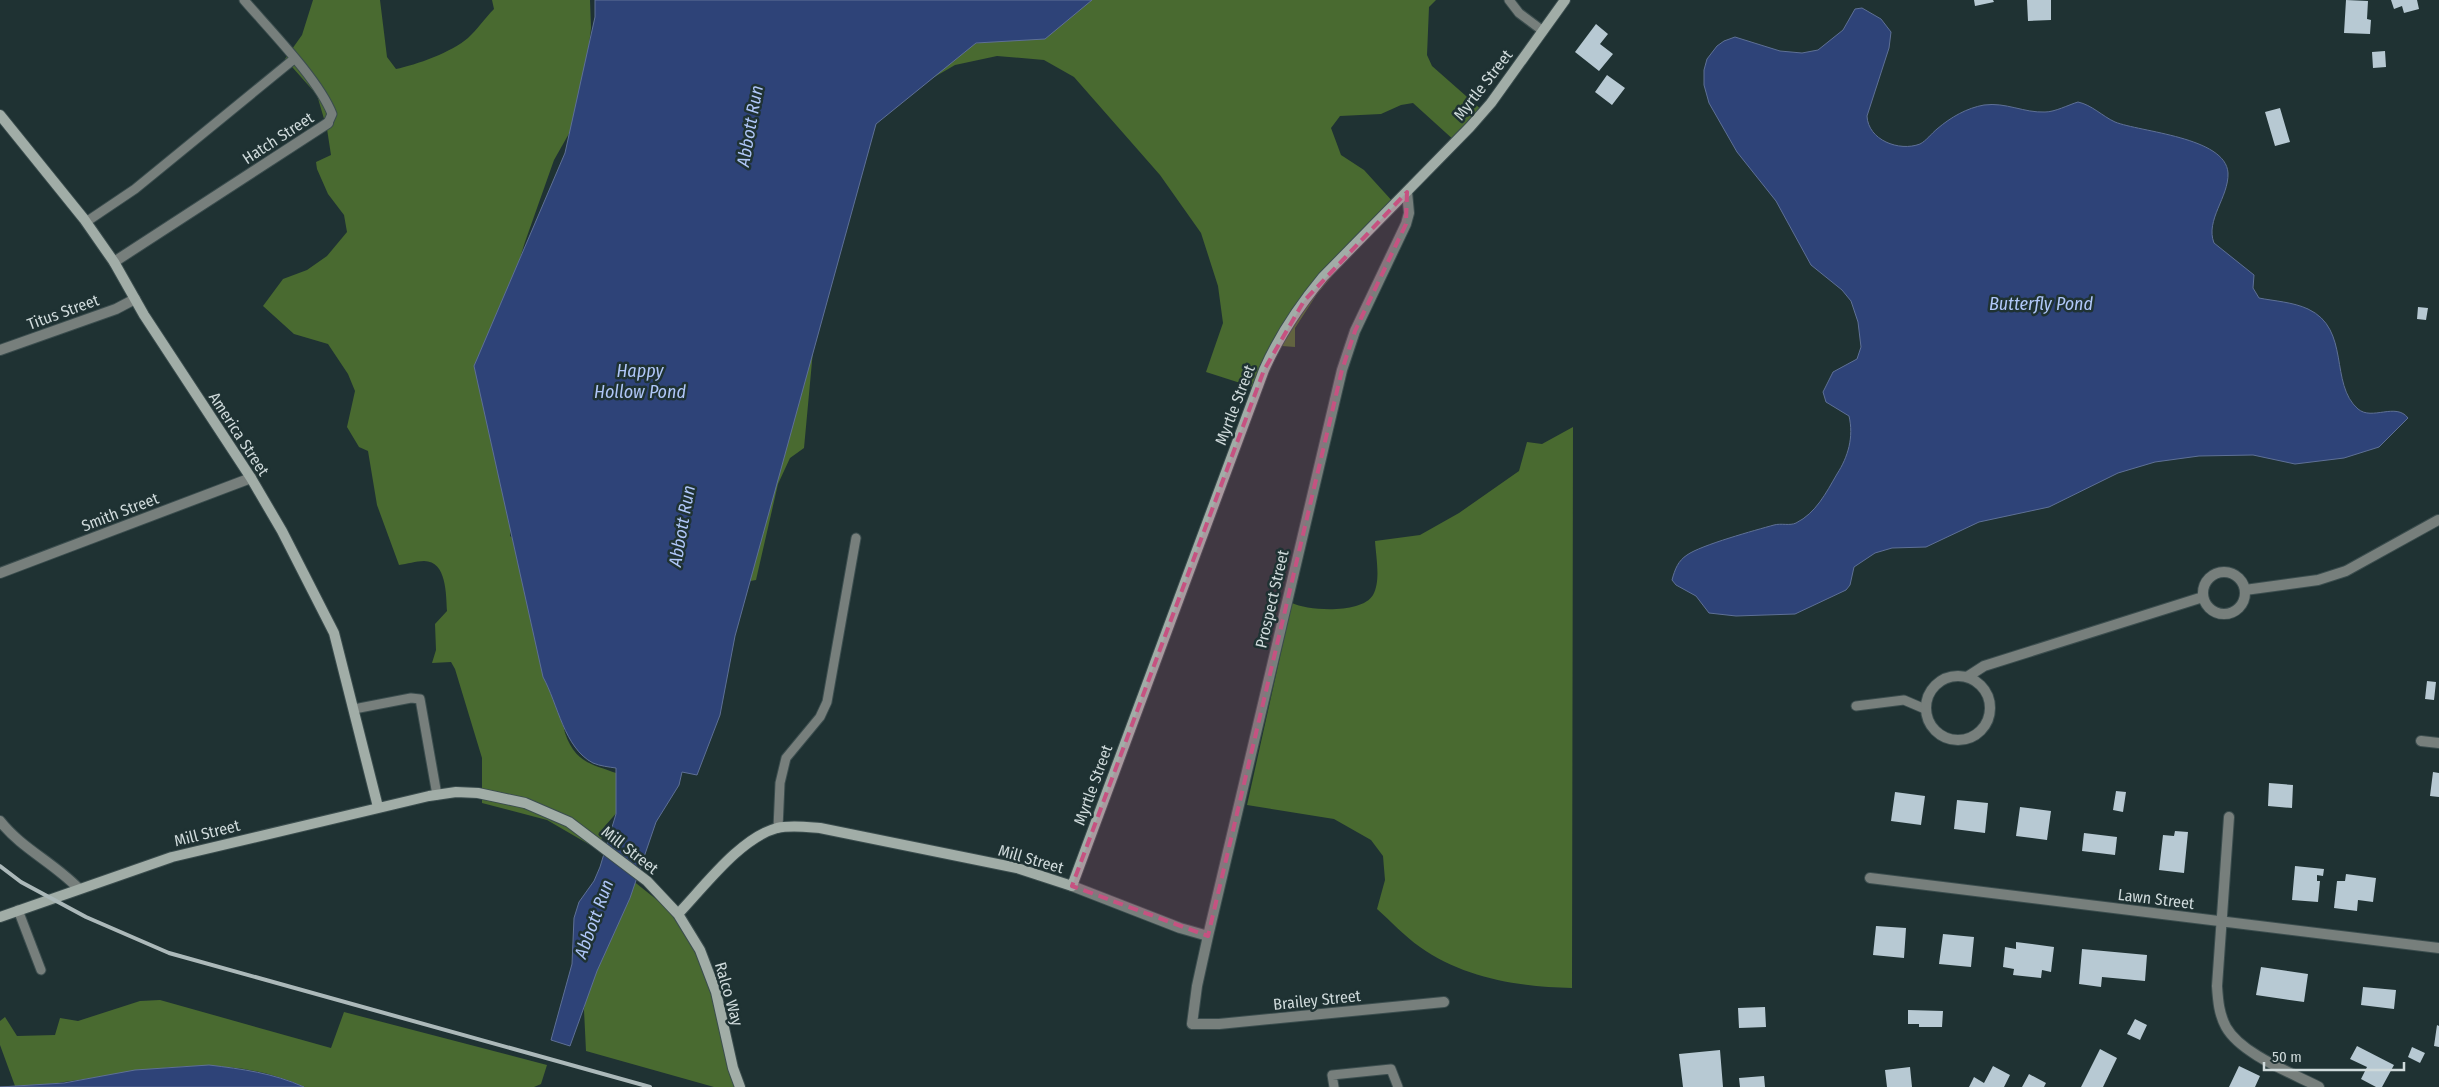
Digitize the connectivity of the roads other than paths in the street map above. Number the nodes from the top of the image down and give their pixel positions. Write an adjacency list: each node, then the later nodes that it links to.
1 (244, 0): 5 (lane, Hatch Street)
2 (1510, 0): 4 (lane)
3 (1565, 0): 4 (street, Myrtle Street)
4 (1543, 31): 8 (street, Myrtle Street)
5 (294, 58): 7 (lane, Hatch Street); 9 (lane)
6 (0, 115): 9 (street, America Street)
7 (328, 124): 10 (street, Hatch Street)
8 (1407, 192): 31 (street, Myrtle Street); 37 (street, Prospect Street)
9 (86, 222): 10 (street, America Street)
10 (114, 262): 11 (street, America Street)
11 (135, 299): 12 (street, Titus Street); 13 (street, America Street)
12 (0, 350)
13 (251, 478): 16 (street, Smith Street); 21 (street, America Street)
14 (2439, 520): 17 (street)
15 (856, 538): 29 (lane)
16 (0, 573)
17 (2245, 590): 18 (street); 18 (street)
18 (2203, 597): 19 (street)
19 (1968, 677): 22 (street); 22 (street)
20 (1856, 706): 22 (lane)
21 (354, 709): 25 (lane); 26 (street, America Street)
22 (1926, 709)
23 (2421, 741): 24 (street)
24 (2439, 743)
25 (437, 795): 26 (street, Mill Street); 34 (street, Mill Street)
26 (378, 807): 32 (street, Mill Street)
27 (2229, 817): 36 (street)
28 (0, 821): 32 (street)
29 (778, 828): 31 (street, Mill Street); 34 (street, Mill Street)
30 (1870, 878): 36 (street, Lawn Street)
31 (1072, 886): 37 (street, Mill Street)
32 (78, 888): 33 (street, Mill Street)
33 (18, 910): 35 (street, Mill Street); 39 (lane)
34 (678, 914): 42 (street, Ralco Way)
35 (0, 917)
36 (2222, 922): 38 (street, Lawn Street); 45 (street)
37 (1208, 936): 41 (street, Prospect Street)
38 (2439, 948)
39 (41, 970)
40 (1444, 1002): 41 (street, Brailey Street)
41 (1192, 1024)
42 (740, 1087)
43 (1334, 1087): 44 (lane)
44 (1398, 1087)
45 (2319, 1087)

